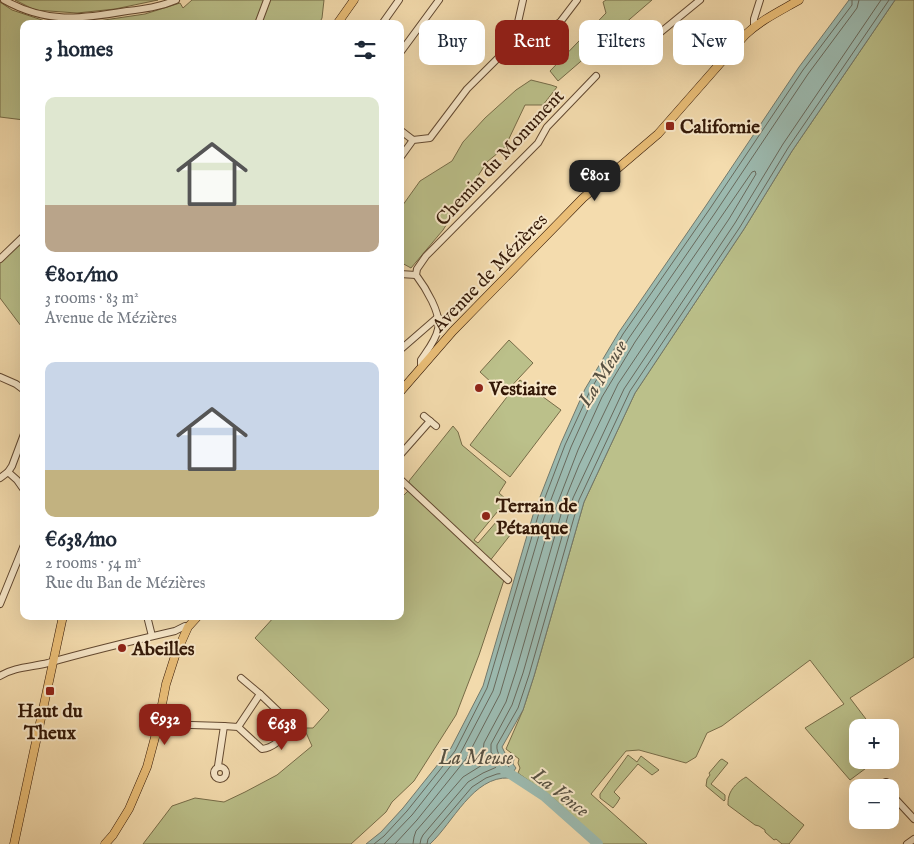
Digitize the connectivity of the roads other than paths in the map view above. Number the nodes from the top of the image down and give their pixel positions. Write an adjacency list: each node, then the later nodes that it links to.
1 (4, 0): 2 (street)
2 (176, 0)
3 (267, 0): 12 (street)
4 (354, 0): 13 (main road)
5 (399, 0): 14 (street)
6 (439, 0): 18 (street)
7 (523, 0): 21 (street)
8 (577, 0): 15 (street)
9 (700, 0): 17 (street)
10 (760, 0): 16 (street)
11 (799, 0): 16 (main road, Avenue de Mézières)
12 (260, 20)
13 (340, 20)
14 (385, 20)
15 (561, 20)
16 (754, 26): 29 (main road, Avenue de Mézières)
17 (663, 30)
18 (404, 48)
19 (596, 76): 26 (street, Chemin du Monument)
20 (404, 133): 21 (street)
21 (413, 140): 22 (street)
22 (404, 152)
23 (20, 240): 24 (street)
24 (0, 259)
25 (404, 274): 26 (street)
26 (416, 275): 27 (street)
27 (438, 317): 28 (street); 29 (street)
28 (404, 347)
29 (423, 366): 32 (main road, Avenue de Mézières)
30 (0, 377): 31 (street)
31 (20, 387)
32 (404, 387)
33 (424, 416): 34 (street)
34 (430, 421): 35 (street); 37 (street)
35 (436, 426)
36 (20, 445): 38 (street)
37 (404, 450)
38 (8, 472): 39 (street); 40 (street)
39 (0, 478)
40 (20, 484)
41 (406, 484): 43 (street)
42 (20, 555): 44 (street)
43 (508, 580)
44 (0, 604)
45 (61, 620): 50 (main road)
46 (148, 620): 49 (street)
47 (194, 620): 48 (main road)
48 (188, 627): 49 (street); 54 (main road)
49 (152, 636): 50 (street)
50 (53, 661): 51 (street); 61 (main road)
51 (0, 676)
52 (241, 678): 53 (street)
53 (260, 694): 56 (street); 56 (street)
54 (158, 724): 55 (street); 62 (main road)
55 (224, 726): 56 (street); 57 (street)
56 (238, 727)
57 (218, 766)
58 (899, 802): 59 (street)
59 (914, 819)
60 (914, 839): 63 (street)
61 (14, 844)
62 (105, 844)
63 (907, 844)

